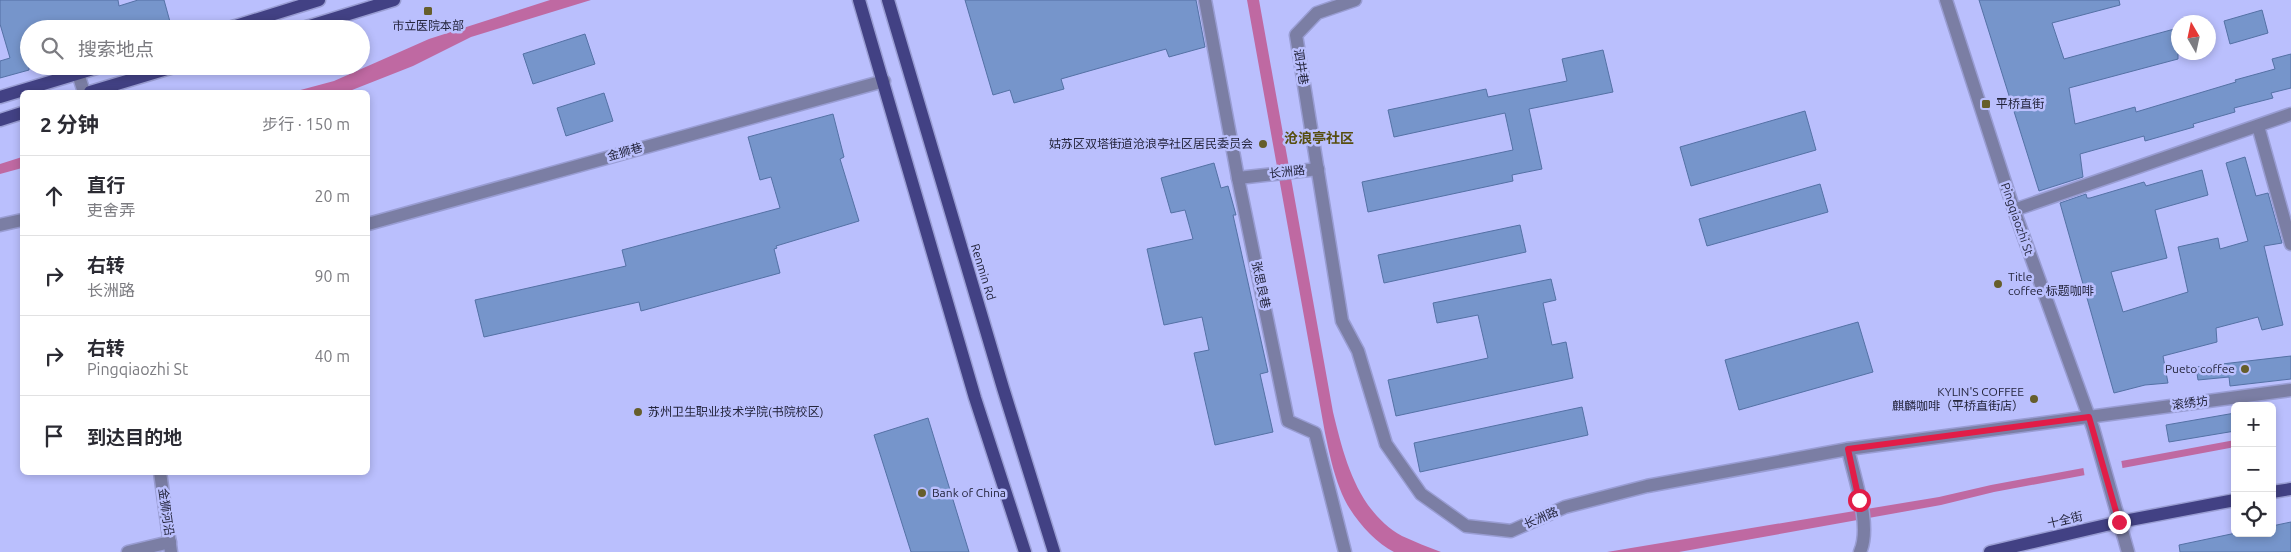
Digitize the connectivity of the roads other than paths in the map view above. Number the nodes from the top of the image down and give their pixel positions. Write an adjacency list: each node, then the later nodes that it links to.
1 (320, 0): 8 (main road)
2 (394, 0): 9 (main road)
3 (859, 0): 13 (main road)
4 (888, 0): 41 (main road, Renmin Rd)
5 (1205, 0): 24 (street, 张思良巷)
6 (1355, 0): 23 (street, 泗井巷)
7 (1946, 0): 25 (street, Pingqiaozhi St)
8 (255, 20)
9 (329, 20)
10 (75, 75): 14 (main road)
11 (78, 75): 15 (street)
12 (146, 75): 16 (main road)
13 (884, 81): 27 (street, 金狮巷); 40 (main road)
14 (24, 90)
15 (83, 90)
16 (97, 90)
17 (20, 91): 18 (main road)
18 (0, 97)
19 (20, 114): 21 (main road)
20 (2291, 114): 22 (street)
21 (0, 120)
22 (2258, 126): 25 (street); 29 (street)
23 (1318, 169): 24 (street, 长洲路); 32 (street, 长洲路)
24 (1238, 178): 42 (street, 张思良巷)
25 (2014, 210): 31 (street, Pingqiaozhi St)
26 (20, 220): 28 (street)
27 (370, 223)
28 (0, 225)
29 (2291, 244)
30 (2291, 390): 31 (street, 滚绣坊)
31 (2091, 422): 32 (street, 长洲路); 37 (street, Pingqiaozhi St)
32 (1848, 449): 43 (street)
33 (160, 475): 38 (street, 金狮河沿)
34 (2291, 489): 35 (main road)
35 (2276, 491)
36 (2231, 501): 37 (main road, 十全街)
37 (2119, 522): 44 (main road, 十全街); 45 (street, Pingqiaozhi St)
38 (170, 547): 39 (street)
39 (128, 552)
40 (1025, 552)
41 (1054, 552)
42 (1345, 552)
43 (1860, 552)
44 (1990, 552)
45 (2128, 552)

